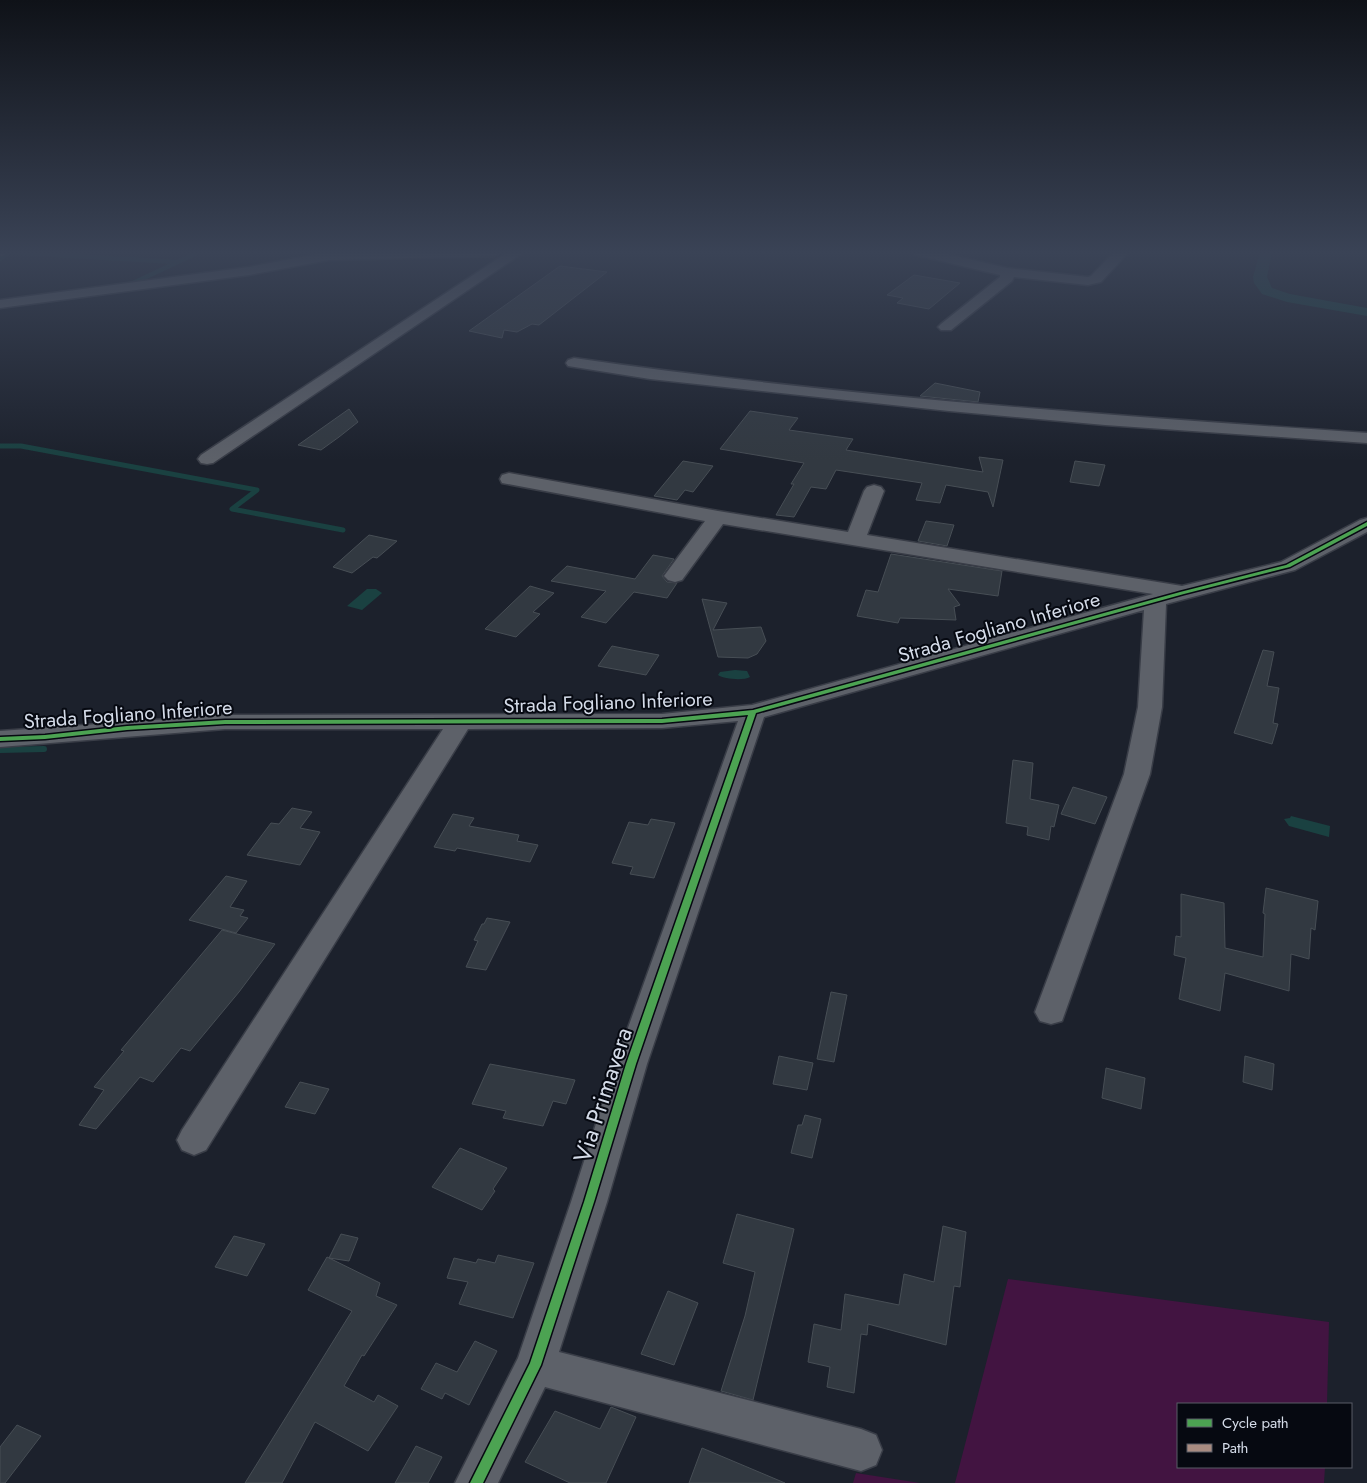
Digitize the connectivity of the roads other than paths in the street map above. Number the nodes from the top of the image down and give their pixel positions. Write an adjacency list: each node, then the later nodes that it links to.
1 (413, 321): 6 (street)
2 (953, 321): 3 (street)
3 (946, 327)
4 (574, 363): 5 (street)
5 (1367, 438)
6 (207, 459)
7 (509, 479): 9 (street, Strada Fogliano Inferiore)
8 (874, 490): 11 (street)
9 (718, 517): 11 (street, Strada Fogliano Inferiore); 12 (street)
10 (1367, 524): 13 (street, Strada Fogliano Inferiore)
11 (855, 540): 13 (street, Strada Fogliano Inferiore)
12 (675, 576)
13 (1182, 593): 14 (street, Strada Fogliano Inferiore)
14 (1155, 600): 15 (street, Strada Fogliano Inferiore); 18 (street)
15 (753, 712): 16 (street, Strada Fogliano Inferiore); 20 (street, Via Primavera)
16 (460, 722): 17 (street, Strada Fogliano Inferiore); 19 (street)
17 (0, 738)
18 (1051, 1012)
19 (194, 1140)
20 (535, 1365): 21 (street); 22 (street, Via Primavera)
21 (860, 1450)
22 (476, 1483)

